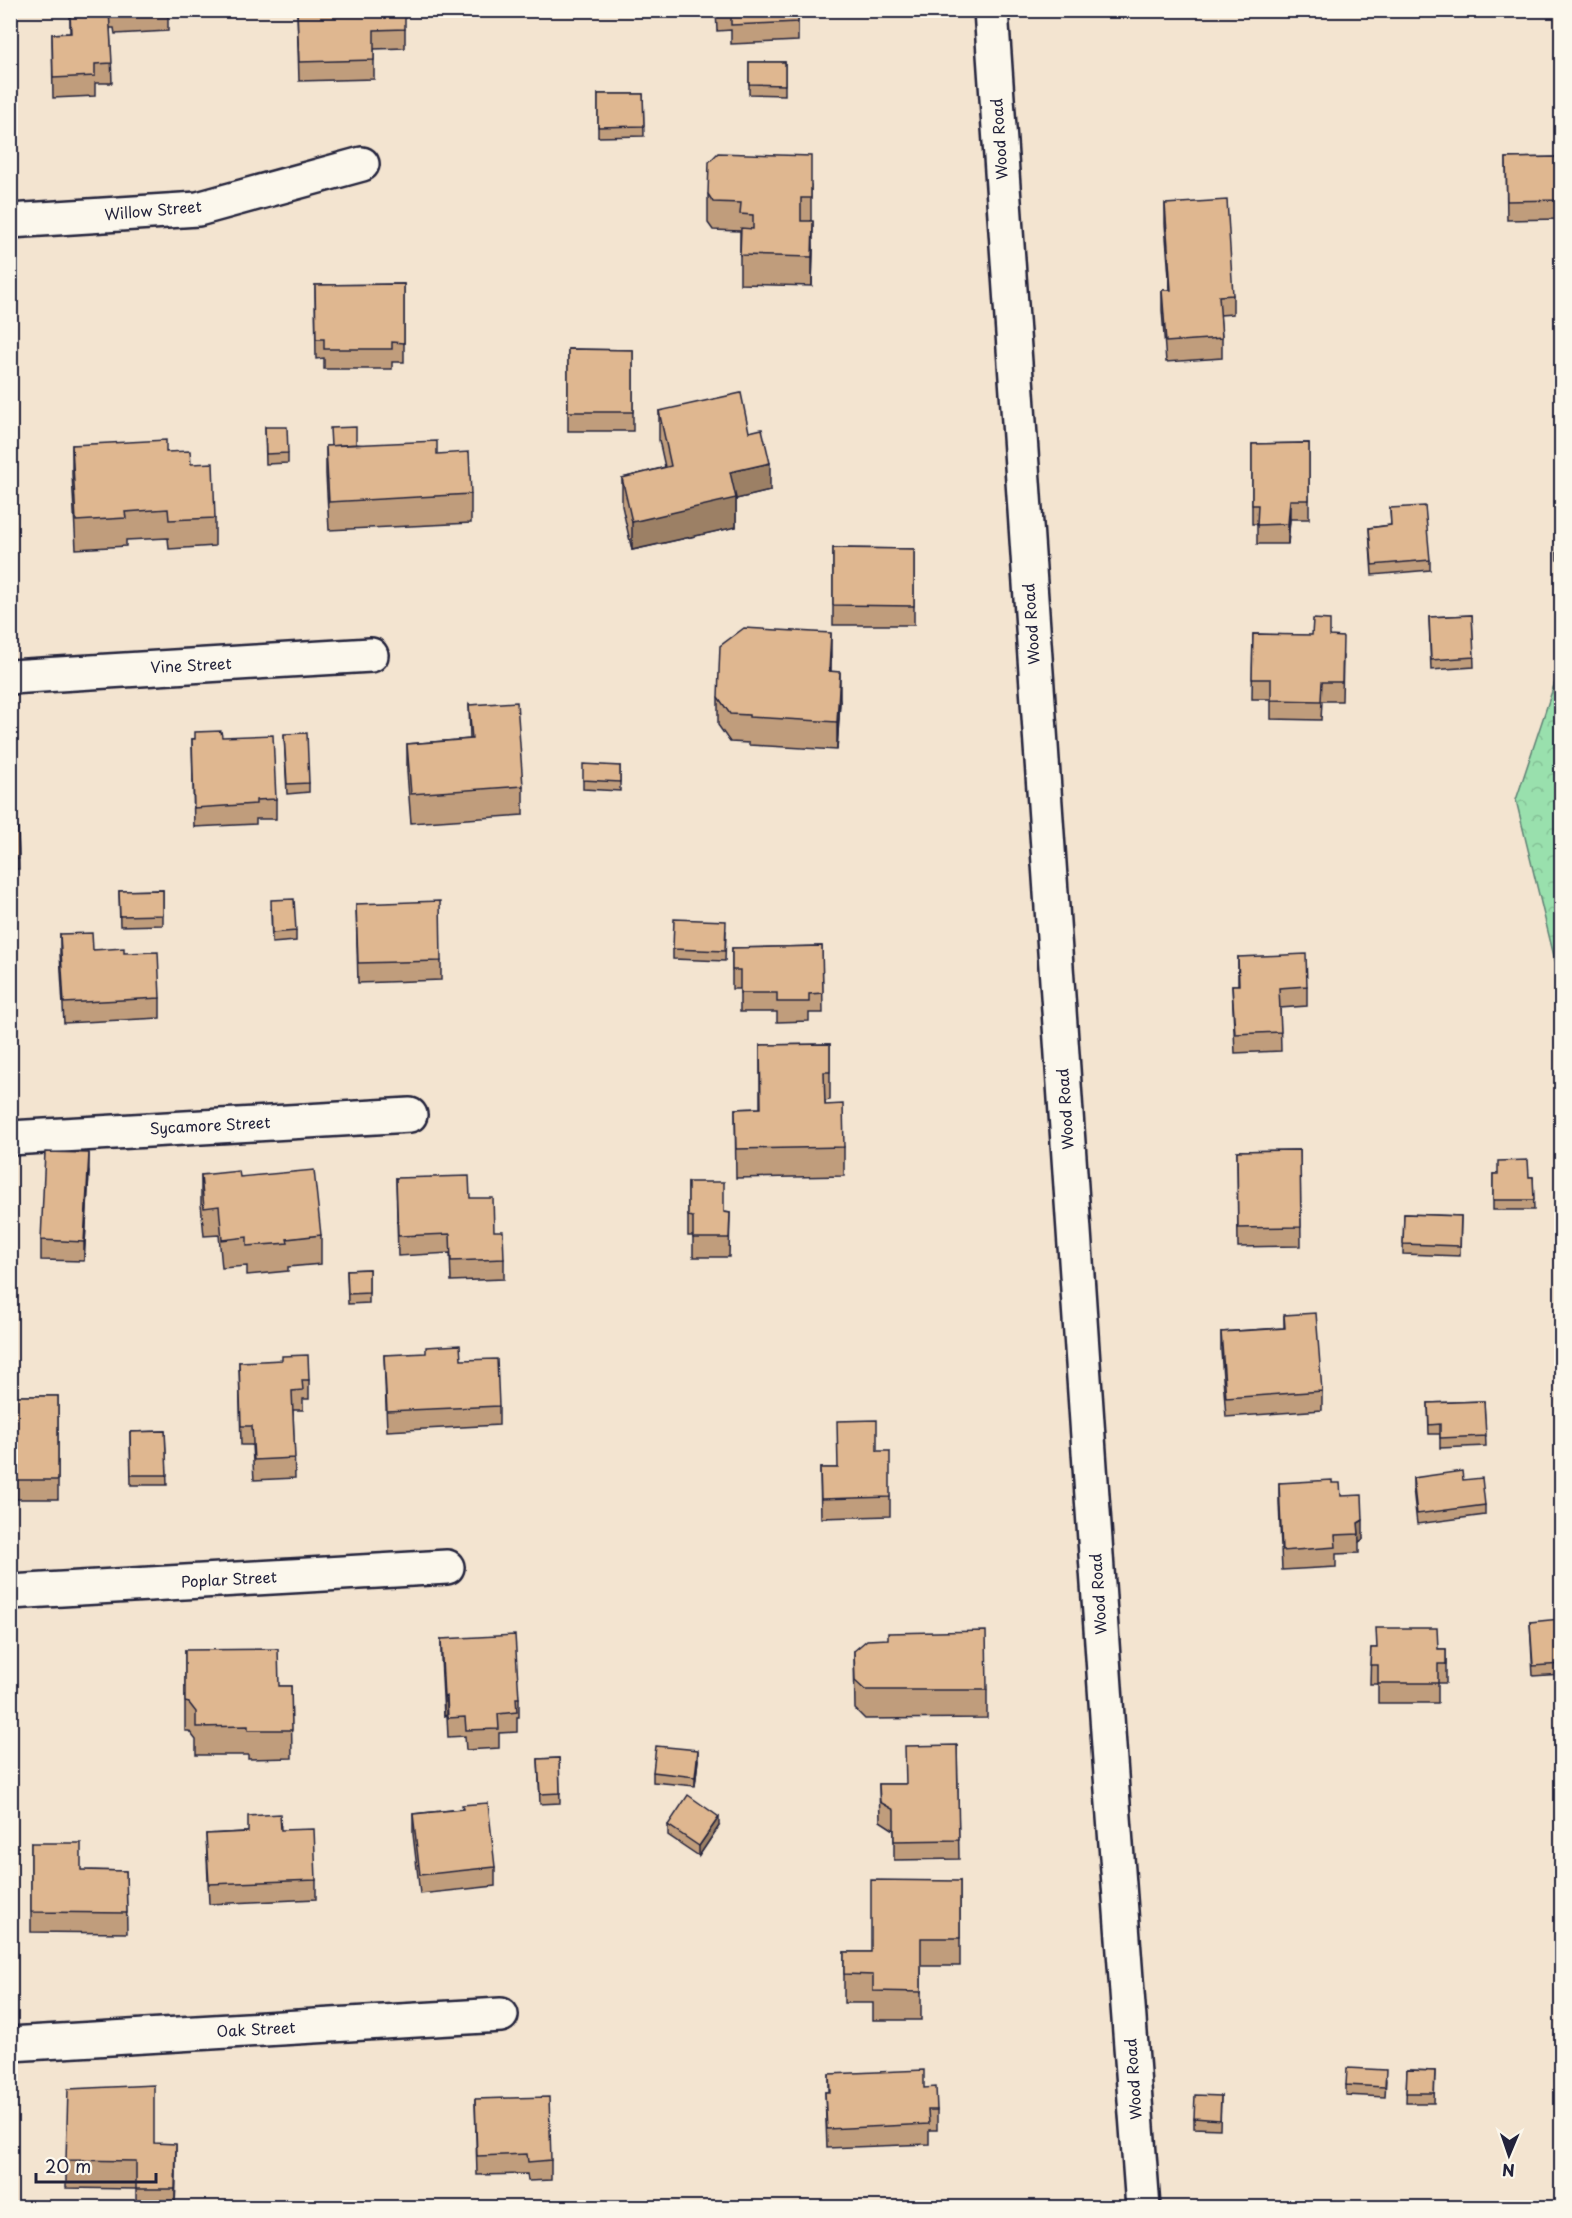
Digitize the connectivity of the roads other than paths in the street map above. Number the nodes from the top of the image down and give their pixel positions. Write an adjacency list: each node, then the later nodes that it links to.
1 (991, 10): 12 (street, Wood Road)
2 (362, 164): 3 (street, Willow Street)
3 (10, 220)
4 (371, 655): 5 (street, Vine Street)
5 (10, 677)
6 (410, 1115): 7 (street, Sycamore Street)
7 (10, 1138)
8 (447, 1567): 9 (street, Poplar Street)
9 (10, 1592)
10 (501, 2015): 11 (street, Oak Street)
11 (10, 2044)
12 (1143, 2208)

